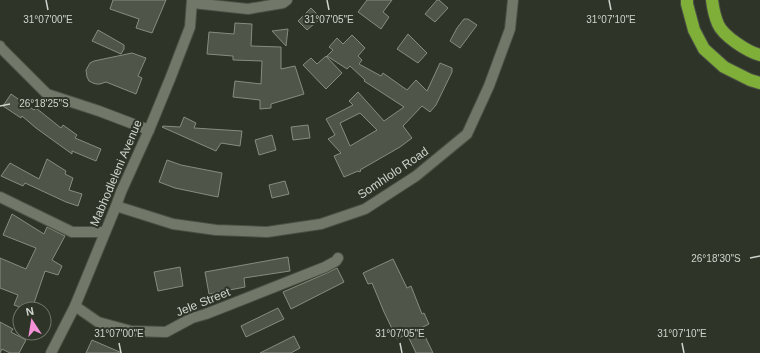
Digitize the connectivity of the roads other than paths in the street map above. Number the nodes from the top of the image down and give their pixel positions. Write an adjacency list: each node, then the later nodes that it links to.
1 (286, 0): 5 (street)
2 (513, 0): 11 (street, Somhlolo Road)
3 (687, 0): 8 (highway)
4 (712, 0): 7 (highway)
5 (192, 1): 9 (street, Mabhodleleni Avenue)
6 (0, 46): 9 (street)
7 (760, 55)
8 (760, 83)
9 (149, 130): 11 (street, Mabhodleleni Avenue)
10 (0, 197): 12 (street)
11 (116, 206): 12 (street, Mabhodleleni Avenue)
12 (105, 232): 14 (street, Mabhodleleni Avenue)
13 (338, 258): 14 (street, Jele Street)
14 (75, 306): 15 (street, Mabhodleleni Avenue)
15 (51, 353)

